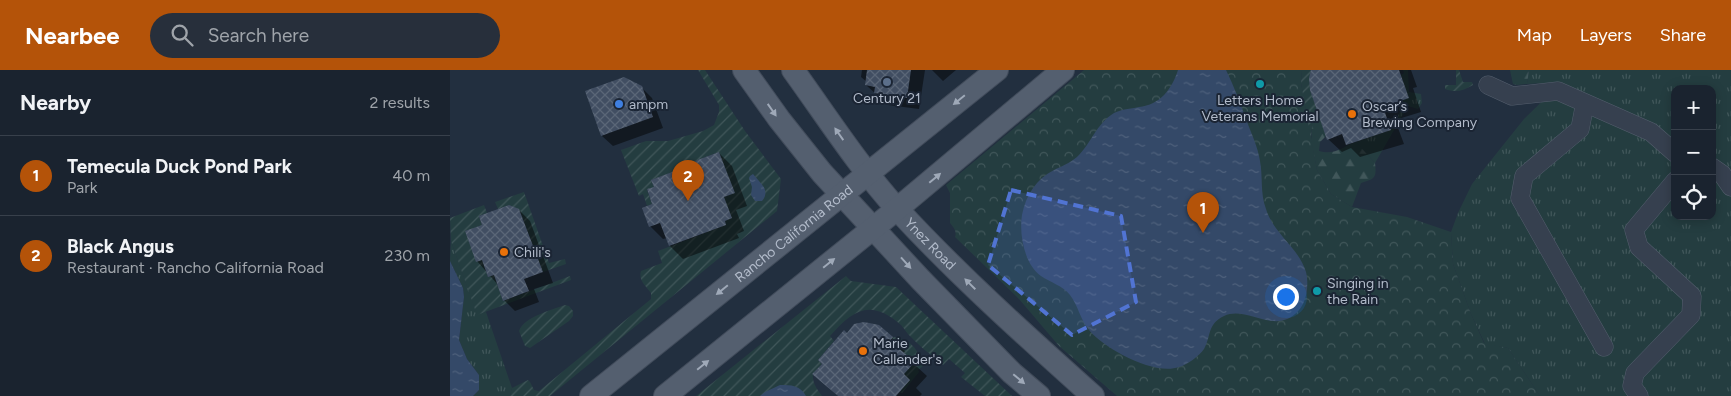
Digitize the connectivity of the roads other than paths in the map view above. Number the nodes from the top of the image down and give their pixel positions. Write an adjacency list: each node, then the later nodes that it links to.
1 (744, 70): 12 (main road, one-way to 12)
2 (793, 70): 9 (main road, Ynez Road, one-way to 2)
3 (997, 70): 9 (main road, Rancho California Road, one-way to 9)
4 (1063, 70): 13 (main road, one-way to 4)
5 (1488, 84): 6 (street)
6 (1585, 102): 7 (street); 15 (street)
7 (1671, 150)
8 (1716, 170): 11 (street)
9 (868, 174): 12 (main road, Rancho California Road); 13 (main road, Ynez Road)
10 (1671, 185): 20 (street)
11 (1731, 187)
12 (842, 194): 14 (main road); 16 (main road, Rancho California Road, one-way to 16)
13 (897, 209): 14 (main road); 19 (main road, Ynez Road, one-way to 13)
14 (873, 228): 17 (main road, one-way to 14); 18 (main road, one-way to 18)
15 (1604, 347)
16 (591, 396)
17 (665, 396)
18 (1039, 396)
19 (1093, 396)
20 (1639, 396)

